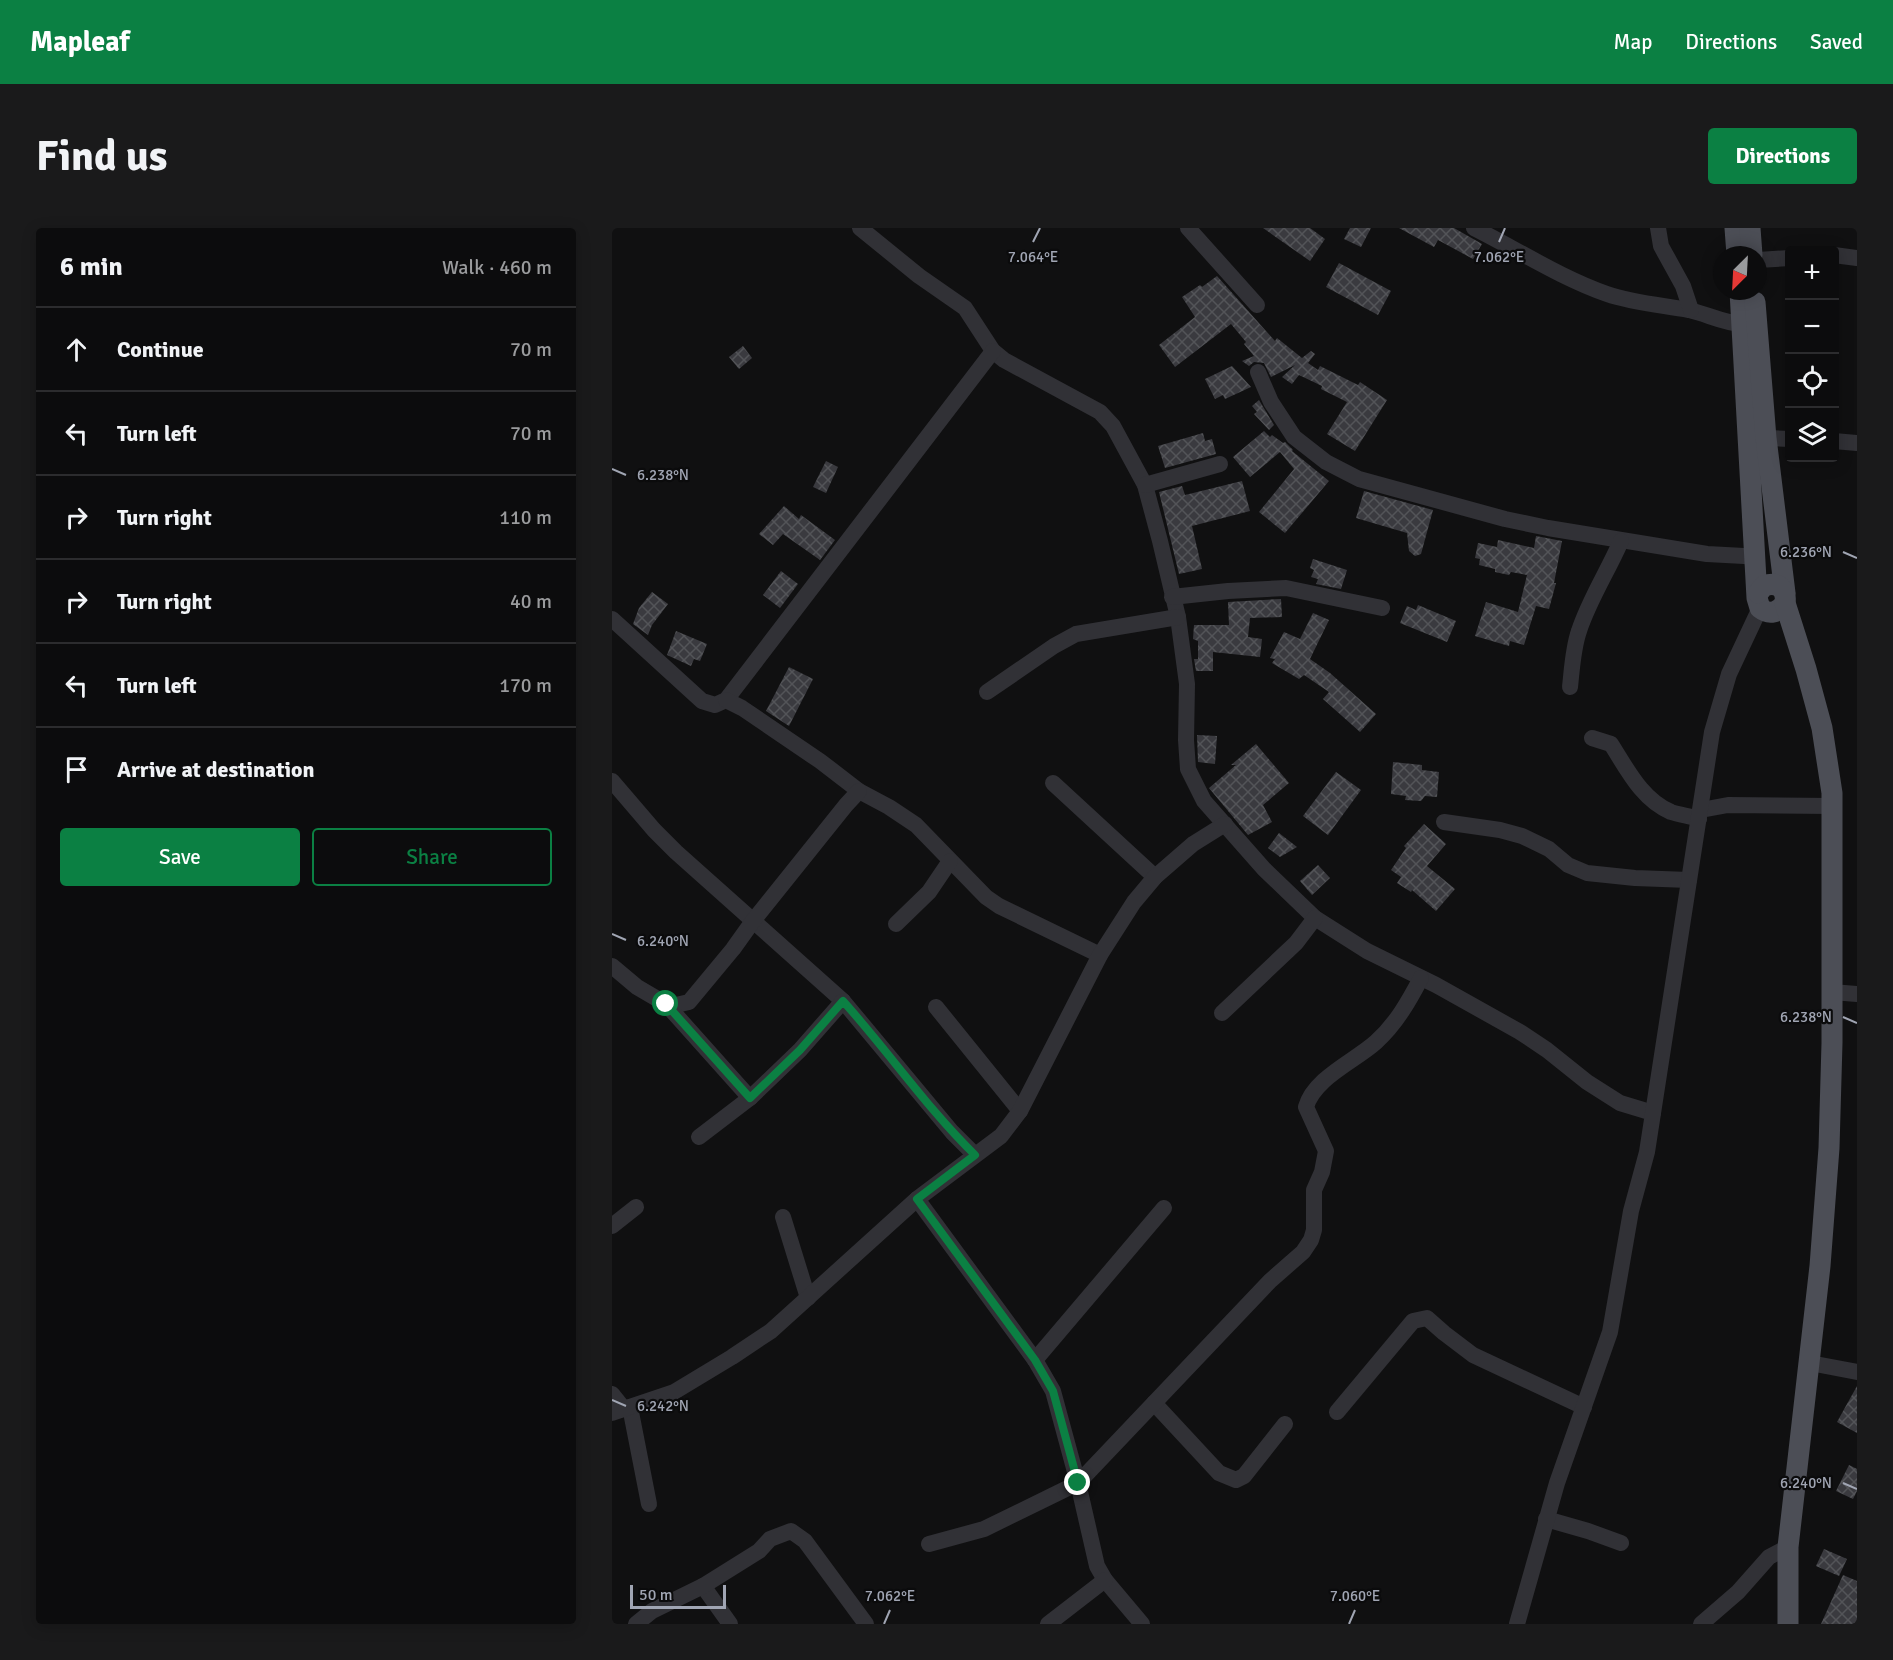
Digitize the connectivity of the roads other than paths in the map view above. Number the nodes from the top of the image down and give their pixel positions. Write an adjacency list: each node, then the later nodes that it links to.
1 (860, 228): 18 (street)
2 (1188, 228): 15 (street)
3 (1474, 228): 16 (street)
4 (1658, 228): 16 (street)
5 (1735, 228): 7 (main road)
6 (1750, 228): 8 (main road)
7 (1736, 246)
8 (1751, 246)
9 (1839, 256): 11 (street)
10 (1785, 258): 12 (street)
11 (1857, 258)
12 (1767, 259)
13 (1741, 300): 17 (main road)
14 (1755, 300): 20 (main road)
15 (1257, 305)
16 (1691, 310): 17 (street)
17 (1742, 324): 27 (main road)
18 (993, 351): 25 (street); 36 (street)
19 (1258, 372): 26 (street)
20 (1766, 438): 21 (street); 29 (main road)
21 (1785, 439)
22 (1839, 441): 23 (street)
23 (1857, 443)
24 (1220, 464): 25 (street)
25 (1145, 485): 28 (street)
26 (1621, 541): 27 (street); 34 (street)
27 (1754, 558): 30 (main road)
28 (1173, 597): 31 (street); 32 (street)
29 (1785, 598): 30 (main road); 41 (main road)
30 (1759, 600): 42 (street)
31 (1382, 608)
32 (1178, 617): 35 (street); 44 (street)
33 (612, 619): 36 (street)
34 (1570, 687)
35 (987, 692)
36 (726, 700): 40 (street)
37 (1592, 738): 42 (street)
38 (612, 781): 49 (street)
39 (1053, 783): 46 (street)
40 (859, 791): 45 (street); 49 (street)
41 (1832, 806): 42 (street); 54 (main road)
42 (1700, 814): 47 (street)
43 (1444, 822): 47 (street)
44 (1225, 824): 46 (street); 48 (street)
45 (950, 861): 50 (street); 51 (street)
46 (1155, 877): 51 (street)
47 (1689, 880): 62 (street)
48 (1315, 918): 53 (street); 59 (street)
49 (753, 921): 56 (street); 57 (street)
50 (896, 924)
51 (1100, 955): 61 (street)
52 (612, 966): 57 (street)
53 (1421, 978): 62 (street); 75 (street)
54 (1832, 992): 55 (street); 72 (main road)
55 (1857, 994)
56 (843, 1001): 60 (street); 64 (street)
57 (666, 1004): 60 (street)
58 (936, 1006): 61 (street)
59 (1222, 1013)
60 (750, 1098): 63 (street)
61 (1020, 1111): 64 (street)
62 (1653, 1113): 76 (street)
63 (699, 1137)
64 (975, 1155): 65 (street)
65 (917, 1199): 70 (street); 71 (street)
66 (636, 1207): 69 (street)
67 (1164, 1208): 71 (street)
68 (783, 1217): 70 (street)
69 (612, 1226)
70 (808, 1298): 77 (street)
71 (1035, 1360): 80 (street)
72 (1810, 1363): 73 (street); 85 (main road)
73 (1857, 1372)
74 (612, 1394): 77 (street)
75 (1154, 1403): 79 (street); 80 (street)
76 (1584, 1407): 78 (street); 82 (street)
77 (622, 1410): 81 (street)
78 (1337, 1412)
79 (1285, 1424)
80 (1078, 1483): 84 (street); 86 (street)
81 (649, 1504)
82 (1546, 1519): 83 (street); 93 (street)
83 (1621, 1543)
84 (929, 1544)
85 (1788, 1547): 94 (street); 95 (main road)
86 (1105, 1580): 91 (street); 92 (street)
87 (704, 1586): 88 (street); 89 (street); 90 (street)
88 (636, 1624)
89 (730, 1624)
90 (866, 1624)
91 (1048, 1624)
92 (1142, 1624)
93 (1517, 1624)
94 (1701, 1624)
95 (1788, 1624)

